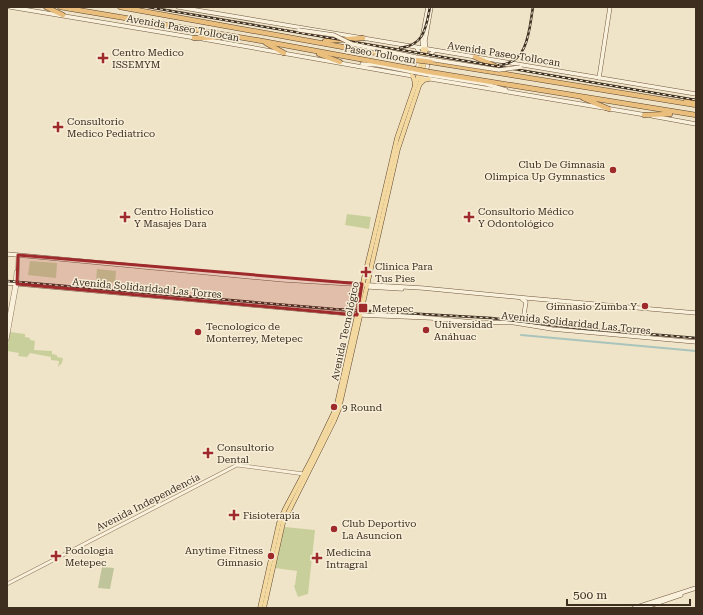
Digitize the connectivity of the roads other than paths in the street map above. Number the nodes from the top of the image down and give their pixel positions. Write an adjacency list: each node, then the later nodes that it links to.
1 (10, 7): 10 (main road, Avenida Paseo Tollocan)
2 (46, 7): 10 (highway)
3 (60, 7): 13 (highway, Paseo Tollocan)
4 (120, 7): 17 (highway, Paseo Tollocan)
5 (178, 7): 9 (main road, Avenida Paseo Tollocan)
6 (428, 7): 12 (main road)
7 (431, 7): 12 (main road)
8 (610, 7): 28 (main road)
9 (184, 8): 11 (main road, Avenida Paseo Tollocan)
10 (63, 15): 14 (main road, Avenida Paseo Tollocan)
11 (268, 22): 15 (main road, Avenida Paseo Tollocan); 28 (main road, Avenida Paseo Tollocan, bridge)
12 (424, 33): 19 (main road); 20 (main road)
13 (233, 36): 14 (highway); 16 (highway, Paseo Tollocan)
14 (194, 38): 22 (main road, Avenida Paseo Tollocan)
15 (363, 38): 17 (highway); 19 (main road, Avenida Paseo Tollocan)
16 (262, 41): 18 (highway, Paseo Tollocan); 22 (highway)
17 (316, 41): 27 (highway, Paseo Tollocan, bridge)
18 (300, 48): 24 (highway); 25 (highway, Paseo Tollocan)
19 (416, 48): 20 (main road, Avenida Paseo Tollocan); 25 (main road)
20 (424, 49): 21 (main road, Avenida Paseo Tollocan); 26 (main road, Avenida Tecnológico)
21 (435, 51): 23 (main road, Avenida Paseo Tollocan); 26 (main road)
22 (284, 53): 24 (main road, Avenida Paseo Tollocan)
23 (475, 57): 27 (highway); 28 (main road, Avenida Paseo Tollocan)
24 (340, 62): 25 (main road, Avenida Paseo Tollocan)
25 (413, 72): 26 (highway, Paseo Tollocan, bridge); 26 (main road, Avenida Paseo Tollocan); 30 (main road)
26 (426, 76): 29 (main road, Avenida Tecnológico); 29 (main road); 30 (main road, Avenida Tecnológico); 32 (highway, Paseo Tollocan); 37 (main road, Avenida Paseo Tollocan)
27 (523, 77): 33 (highway, Paseo Tollocan)
28 (597, 78): 31 (main road, Avenida Paseo Tollocan)
29 (419, 86): 36 (main road, Avenida Tecnológico)
30 (414, 89): 36 (main road, Avenida Tecnológico)
31 (696, 94)
32 (576, 95): 37 (highway); 38 (highway, Paseo Tollocan)
33 (654, 98): 34 (highway); 35 (highway, Paseo Tollocan)
34 (696, 101)
35 (696, 105)
36 (410, 107): 46 (main road, Avenida Tecnológico)
37 (609, 109): 39 (main road, Avenida Paseo Tollocan)
38 (685, 114): 39 (highway); 40 (highway, Paseo Tollocan)
39 (644, 115): 41 (main road, Avenida Paseo Tollocan)
40 (696, 115)
41 (696, 124)
42 (7, 254): 43 (main road, Avenida Solidaridad Las Torres)
43 (17, 255): 45 (street); 46 (main road, Avenida Solidaridad Las Torres)
44 (7, 283): 45 (main road, Avenida Solidaridad Las Torres)
45 (16, 284): 49 (main road, Avenida Solidaridad Las Torres); 51 (street); 52 (street)
46 (365, 285): 47 (main road, Avenida Solidaridad Las Torres); 49 (main road, Avenida Tecnológico)
47 (518, 297): 48 (main road, Avenida Solidaridad Las Torres); 50 (main road)
48 (696, 313)
49 (359, 314): 50 (main road, Avenida Solidaridad Las Torres); 54 (main road, Avenida Tecnológico); 58 (main road, Avenida Tecnológico)
50 (518, 324): 53 (main road, Avenida Solidaridad Las Torres)
51 (7, 327)
52 (7, 340)
53 (696, 342)
54 (304, 474): 55 (street, Avenida Independencia); 57 (main road, Avenida Tecnológico)
55 (7, 584)
56 (696, 589): 59 (main road); 60 (main road)
57 (260, 608)
58 (264, 608)
59 (634, 608)
60 (642, 608)

